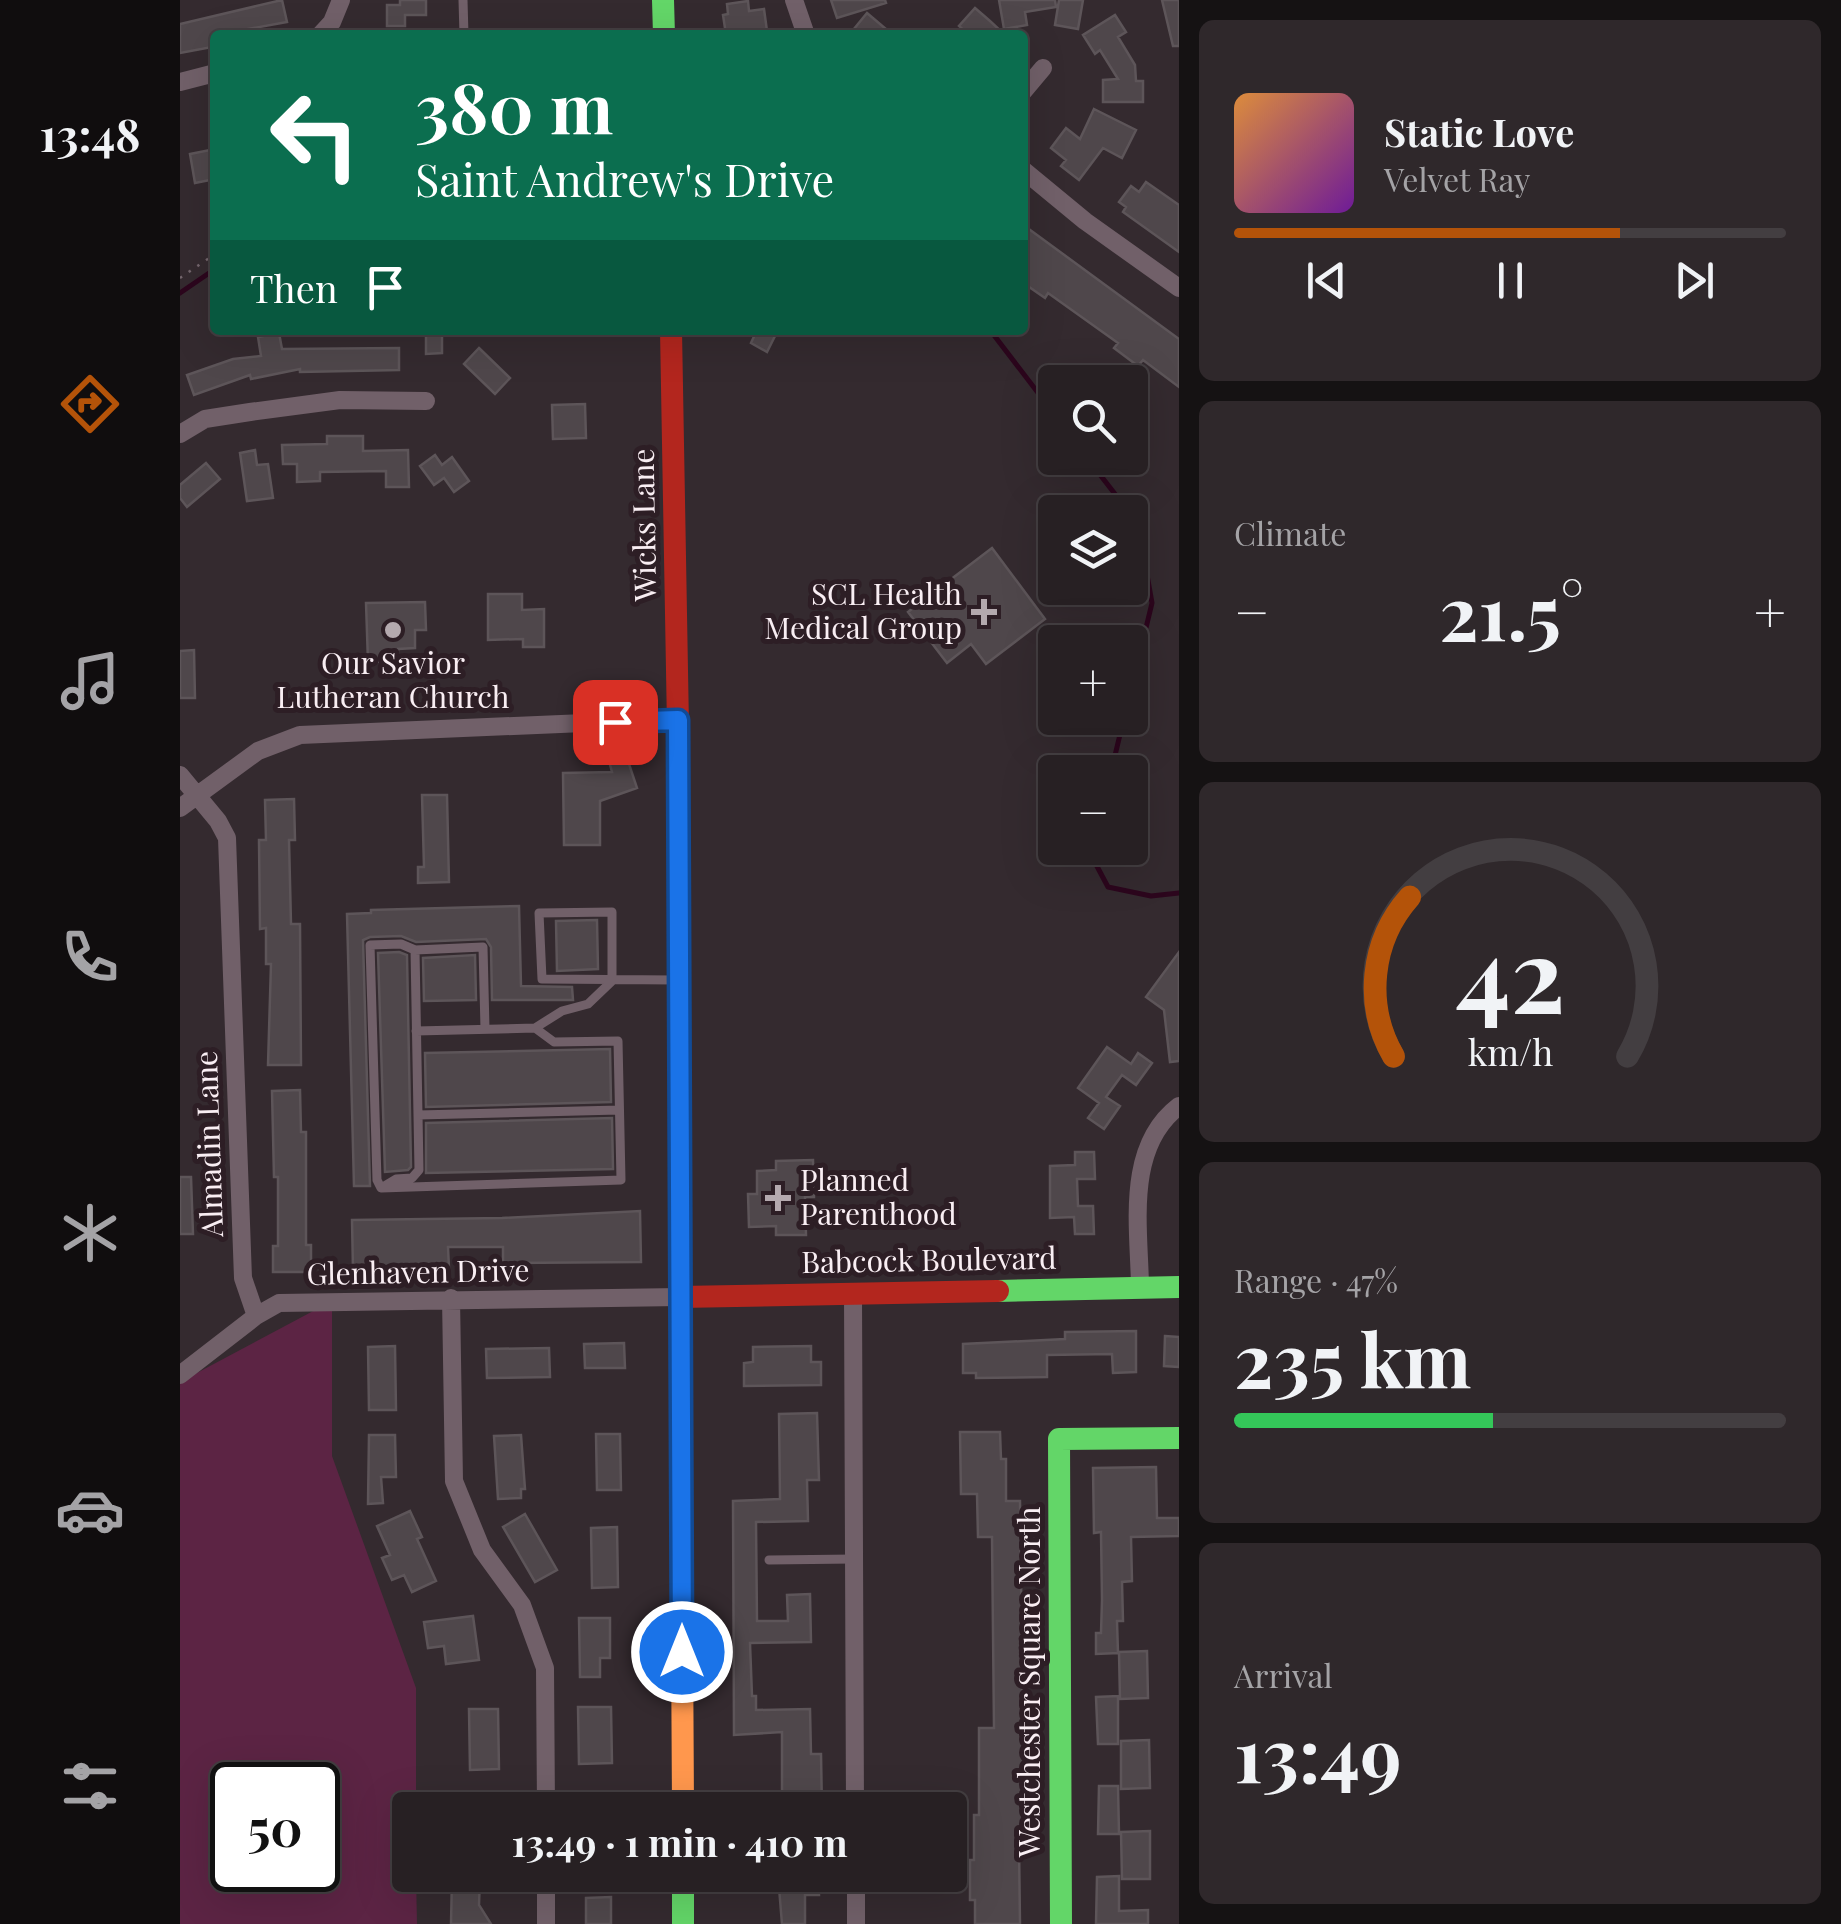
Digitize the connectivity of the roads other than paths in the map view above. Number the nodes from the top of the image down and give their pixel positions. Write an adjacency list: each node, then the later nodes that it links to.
1 (341, 0): 5 (street)
2 (463, 0): 6 (lane)
3 (663, 0): 7 (main road)
4 (794, 0): 8 (street)
5 (325, 30)
6 (464, 30)
7 (664, 30)
8 (804, 30)
9 (1043, 68): 12 (street)
10 (210, 75): 11 (street)
11 (180, 82)
12 (1028, 86)
13 (1028, 173): 14 (street)
14 (1178, 288)
15 (671, 335): 18 (main road, Wicks Lane)
16 (426, 401): 17 (street)
17 (180, 434)
18 (678, 720): 20 (street); 23 (main road, Wicks Lane)
19 (180, 775): 20 (street, Almadin Lane)
20 (198, 796): 21 (street); 37 (street, Almadin Lane)
21 (180, 808)
22 (415, 950): 26 (lane); 27 (lane); 31 (lane)
23 (679, 980): 24 (lane); 35 (main road, Wicks Lane)
24 (612, 981): 24 (lane); 25 (lane)
25 (535, 1028): 26 (lane); 29 (lane)
26 (485, 1030): 27 (lane)
27 (416, 1031): 30 (lane)
28 (1178, 1106): 32 (street)
29 (620, 1110): 30 (lane); 31 (lane)
30 (418, 1115): 31 (lane)
31 (381, 1188)
32 (1140, 1286): 33 (main road, Babcock Boulevard); 34 (main road, Babcock Boulevard)
33 (1178, 1287)
34 (853, 1294): 35 (main road, Babcock Boulevard); 40 (street)
35 (680, 1297): 36 (street, Glenhaven Drive); 43 (main road, Wicks Lane)
36 (451, 1298): 37 (street, Glenhaven Drive); 42 (street)
37 (256, 1316): 38 (street, Glenhaven Drive)
38 (180, 1375)
39 (1178, 1438): 51 (main road, Westchester Square North)
40 (854, 1559): 41 (lane); 44 (street)
41 (769, 1560)
42 (546, 1792)
43 (683, 1792)
44 (855, 1792)
45 (546, 1892): 48 (street)
46 (683, 1892): 49 (main road)
47 (856, 1892): 50 (street)
48 (546, 1924)
49 (683, 1924)
50 (856, 1924)
51 (1062, 1924)

